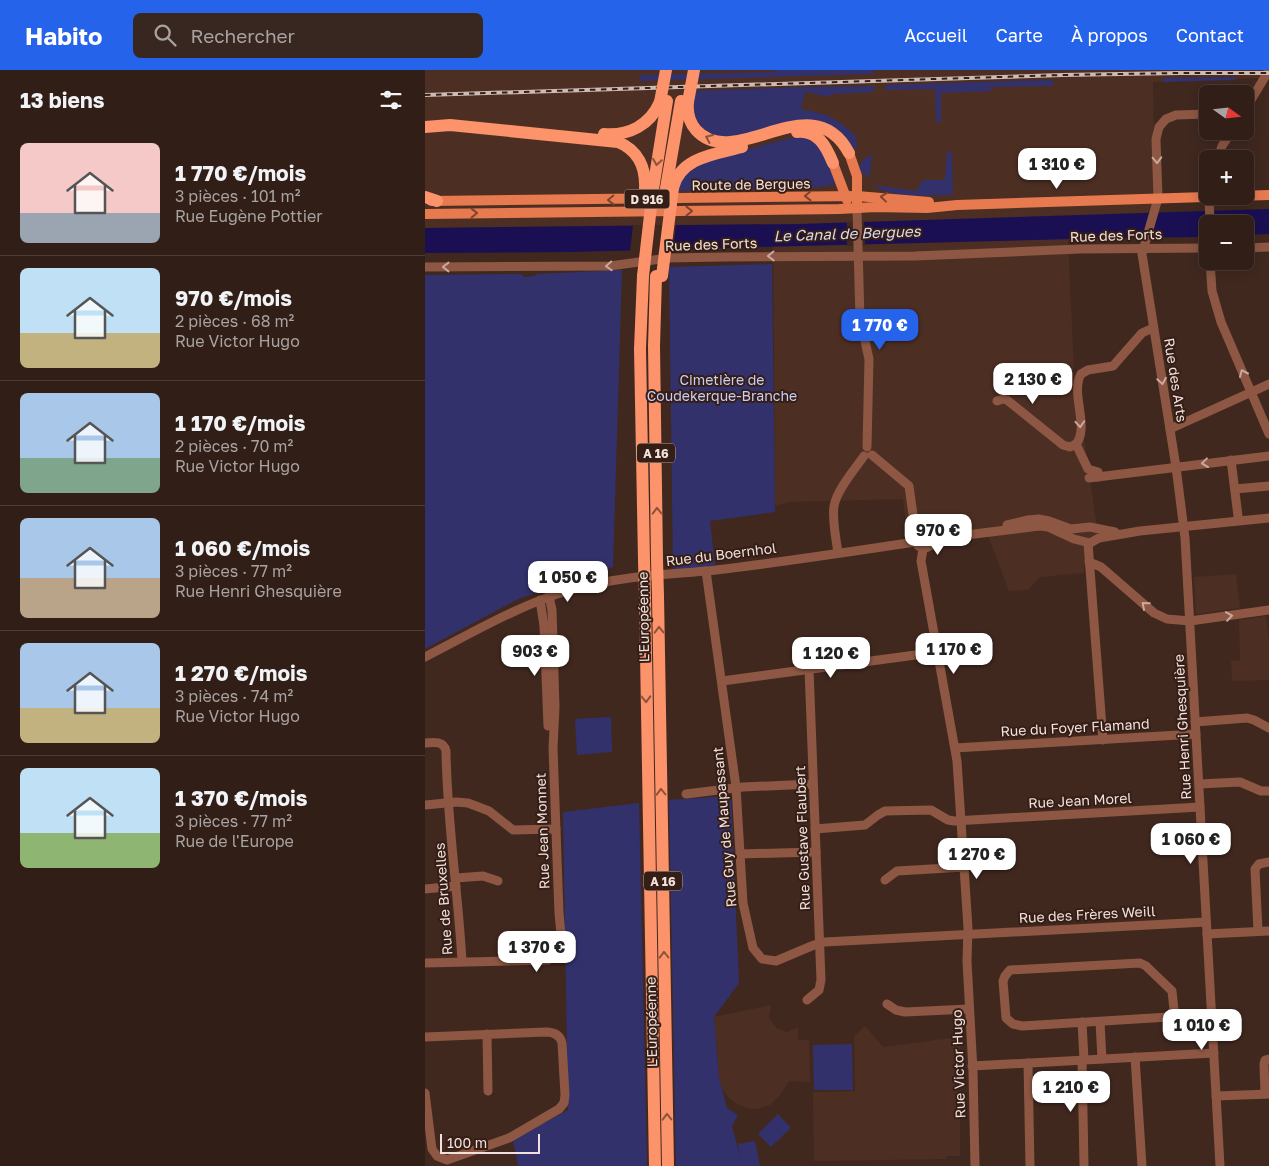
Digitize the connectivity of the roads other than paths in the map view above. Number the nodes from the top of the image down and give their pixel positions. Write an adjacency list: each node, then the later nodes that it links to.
1 (666, 70): 7 (highway, bridge)
2 (673, 70): 7 (highway, L'Européenne / A 16)
3 (687, 70): 8 (highway)
4 (694, 70): 8 (highway, bridge)
5 (1269, 70): 6 (street)
6 (1254, 95)
7 (664, 101): 10 (highway); 15 (highway, L'Européenne / A 16, one-way to 15)
8 (685, 101): 12 (highway, one-way to 8); 14 (highway)
9 (1199, 114): 20 (street, Rue des Arts, one-way to 20)
10 (425, 120)
11 (425, 127): 15 (highway)
12 (849, 152): 17 (main road)
13 (833, 162): 14 (highway); 16 (main road)
14 (669, 188): 122 (highway, L'Européenne / A 16, one-way to 14, bridge)
15 (649, 189): 121 (highway, L'Européenne / A 16, one-way to 121, bridge)
16 (844, 196): 17 (main road, Route de Bergues / D 916); 21 (main road, Route de Bergues / D 916, one-way to 21); 25 (main road)
17 (857, 196): 23 (main road, Route de Bergues / D 916, one-way to 17); 25 (main road)
18 (1269, 196): 19 (main road, Route de Bergues / D 916)
19 (1254, 197)
20 (1157, 198): 22 (main road, Route de Bergues / D 916); 23 (main road, Route de Bergues / D 916); 26 (street, Rue des Arts)
21 (429, 200)
22 (1199, 200)
23 (957, 205): 25 (main road, Route de Bergues / D 916)
24 (425, 214): 25 (main road, Route de Bergues / D 916, one-way to 25)
25 (857, 214): 30 (street)
26 (1144, 244): 27 (street, Rue des Forts); 30 (street, Rue des Forts); 33 (street, Rue des Arts)
27 (1199, 247)
28 (1269, 247): 29 (street)
29 (1254, 248)
30 (857, 251): 31 (street, Rue des Forts, one-way to 31); 40 (street)
31 (425, 268)
32 (1211, 270): 35 (street, one-way to 32)
33 (1153, 328): 37 (street, Rue des Arts, one-way to 37); 39 (street, one-way to 39)
34 (1269, 384): 35 (street)
35 (1251, 392): 37 (street); 38 (street)
36 (997, 401): 39 (street)
37 (1170, 429): 43 (street, Rue des Arts)
38 (1269, 434)
39 (1076, 444): 43 (street)
40 (868, 453): 51 (street); 58 (street)
41 (1269, 456): 42 (street)
42 (1231, 460): 43 (street, one-way to 43); 45 (street)
43 (1176, 467): 49 (street, Rue des Arts)
44 (1269, 486): 45 (street)
45 (1235, 489): 47 (street)
46 (1269, 512): 47 (street)
47 (1238, 516): 49 (street)
48 (1269, 518): 49 (street)
49 (1184, 526): 52 (street); 64 (street, Rue Henri Ghesquière)
50 (1090, 529): 52 (street); 53 (street); 55 (street); 55 (street)
51 (919, 532): 54 (street); 56 (street)
52 (1140, 532): 55 (street)
53 (975, 534): 54 (street); 55 (street)
54 (934, 539): 57 (street)
55 (1090, 541): 59 (street)
56 (915, 542): 57 (street); 58 (street, Rue du Boernhol)
57 (923, 548): 65 (street, Rue Victor Hugo)
58 (839, 553): 60 (street, Rue du Boernhol)
59 (1089, 562): 64 (street, one-way to 59); 72 (street)
60 (706, 571): 61 (street, Rue du Boernhol); 68 (street, Rue Guy de Maupassant)
61 (549, 596): 62 (street, Rue du Boernhol); 74 (street, Rue Jean Monnet)
62 (540, 600): 66 (street, Rue du Boernhol); 74 (street, Rue Jean Monnet)
63 (1269, 610): 64 (street, one-way to 63)
64 (1189, 621): 69 (street, Rue Henri Ghesquière)
65 (938, 652): 67 (street); 75 (street, Rue Victor Hugo)
66 (425, 657)
67 (809, 670): 68 (street); 76 (street, Rue Gustave Flaubert)
68 (722, 681): 78 (street, Rue Guy de Maupassant)
69 (1195, 722): 70 (street); 71 (street, Rue Henri Ghesquière)
70 (1269, 728)
71 (1196, 734): 72 (street, Rue du Foyer Flamand); 77 (street, Rue Henri Ghesquière)
72 (1103, 740): 75 (street, Rue du Foyer Flamand)
73 (425, 743): 81 (street, Rue de Bruxelles)
74 (553, 748): 85 (street, Rue Jean Monnet)
75 (955, 748): 84 (street, Rue Victor Hugo)
76 (813, 784): 78 (street); 86 (street, Rue Gustave Flaubert)
77 (1199, 784): 79 (street); 83 (street, Rue Henri Ghesquière)
78 (736, 787): 80 (street); 88 (street, Rue Guy de Maupassant)
79 (1269, 791)
80 (686, 794)
81 (449, 802): 82 (street); 85 (street); 93 (street, Rue de Bruxelles)
82 (425, 805)
83 (1200, 807): 84 (street, Rue Jean Morel); 95 (street, Rue Henri Ghesquière)
84 (960, 821): 86 (street); 90 (street, Rue Victor Hugo)
85 (556, 829): 101 (street, Rue Jean Monnet)
86 (815, 829): 87 (street, Rue Gustave Flaubert)
87 (816, 852): 88 (street); 100 (street, Rue Gustave Flaubert)
88 (740, 854): 100 (street, Rue Guy de Maupassant)
89 (1269, 862): 96 (street)
90 (962, 867): 91 (street); 98 (street, Rue Victor Hugo)
91 (885, 880)
92 (498, 881): 93 (street)
93 (456, 882): 94 (street); 101 (street, Rue de Bruxelles)
94 (425, 889)
95 (1207, 922): 98 (street, Rue des Frères Weill); 99 (street, Rue Henri Ghesquière)
96 (1258, 931): 97 (street); 99 (street)
97 (1269, 931)
98 (965, 934): 100 (street, Rue Guy de Maupassant); 105 (street, Rue Victor Hugo)
99 (1207, 934): 110 (street, Rue Henri Ghesquière)
100 (819, 943): 103 (street, Rue Gustave Flaubert)
101 (461, 961): 102 (street)
102 (425, 963)
103 (807, 1000)
104 (887, 1004): 105 (street)
105 (969, 1009): 116 (street, Rue Victor Hugo)
106 (1082, 1022): 107 (street); 107 (street); 114 (street)
107 (1100, 1022): 112 (street)
108 (487, 1034): 109 (street); 117 (street); 118 (street)
109 (425, 1037)
110 (1214, 1053): 111 (street); 120 (street, Rue Henri Ghesquière)
111 (1135, 1057): 112 (street); 126 (street)
112 (1102, 1059): 114 (street)
113 (1269, 1059): 119 (street)
114 (1083, 1060): 115 (street); 125 (street)
115 (1028, 1062): 116 (street); 124 (street)
116 (972, 1066): 123 (street, Rue Victor Hugo)
117 (488, 1091)
118 (425, 1093)
119 (1267, 1094): 120 (street)
120 (1216, 1096): 127 (street, Rue Henri Ghesquière)
121 (655, 1166)
122 (669, 1166)
123 (975, 1166)
124 (1030, 1166)
125 (1084, 1166)
126 (1142, 1166)
127 (1220, 1166)

